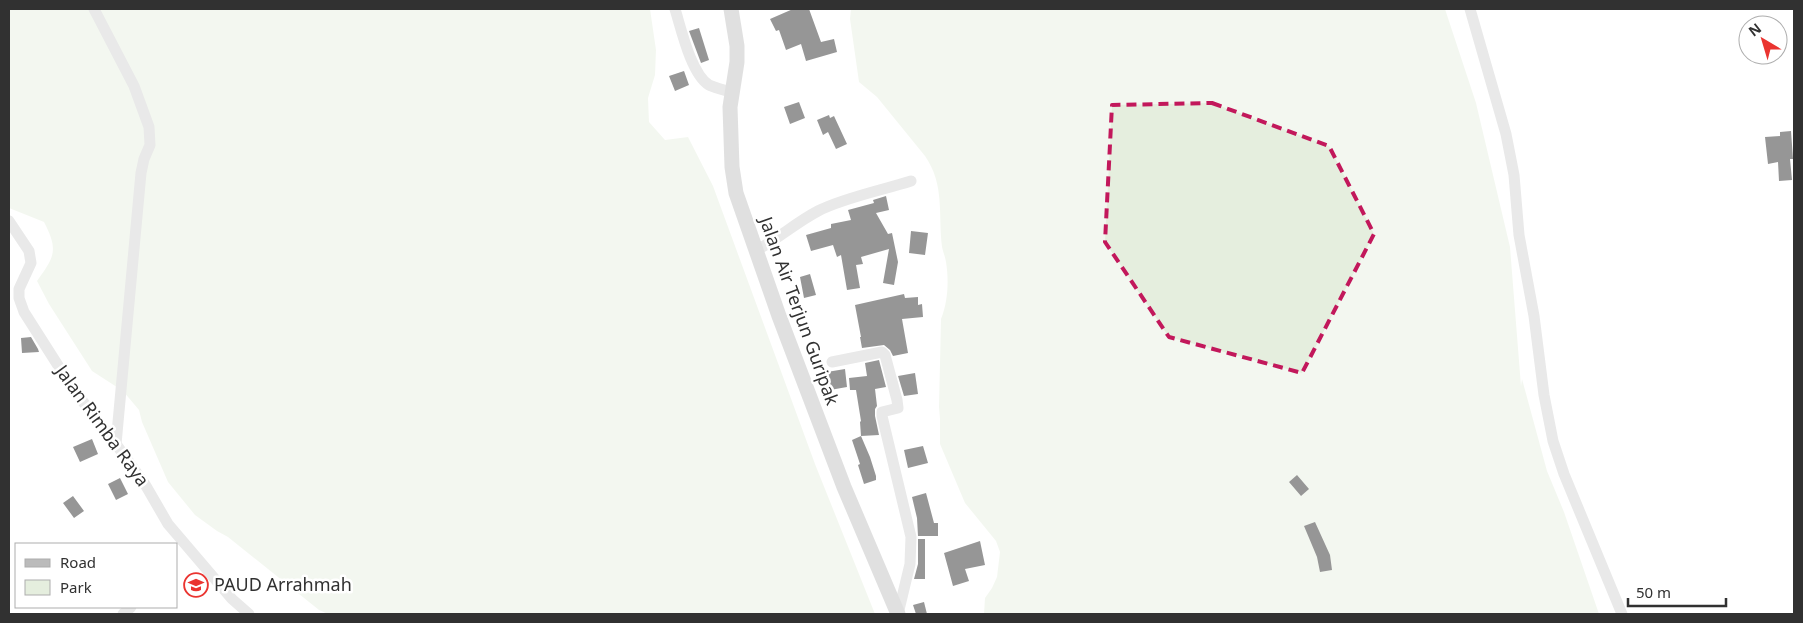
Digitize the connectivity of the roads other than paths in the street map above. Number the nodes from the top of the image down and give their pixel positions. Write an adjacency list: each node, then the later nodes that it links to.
1 (94, 9): 10 (street)
2 (675, 9): 5 (street)
3 (732, 9): 5 (street, Jalan Air Terjun Guripak)
4 (1470, 9): 15 (street)
5 (731, 92): 8 (street, Jalan Air Terjun Guripak)
6 (911, 181): 8 (street)
7 (9, 221): 10 (street, Jalan Rimba Raya)
8 (755, 251): 14 (street, Jalan Air Terjun Guripak)
9 (832, 362): 14 (street)
10 (116, 444): 11 (street, Jalan Rimba Raya)
11 (178, 543)
12 (179, 545): 13 (street, Jalan Rimba Raya)
13 (250, 614)
14 (898, 614)
15 (1622, 614)

